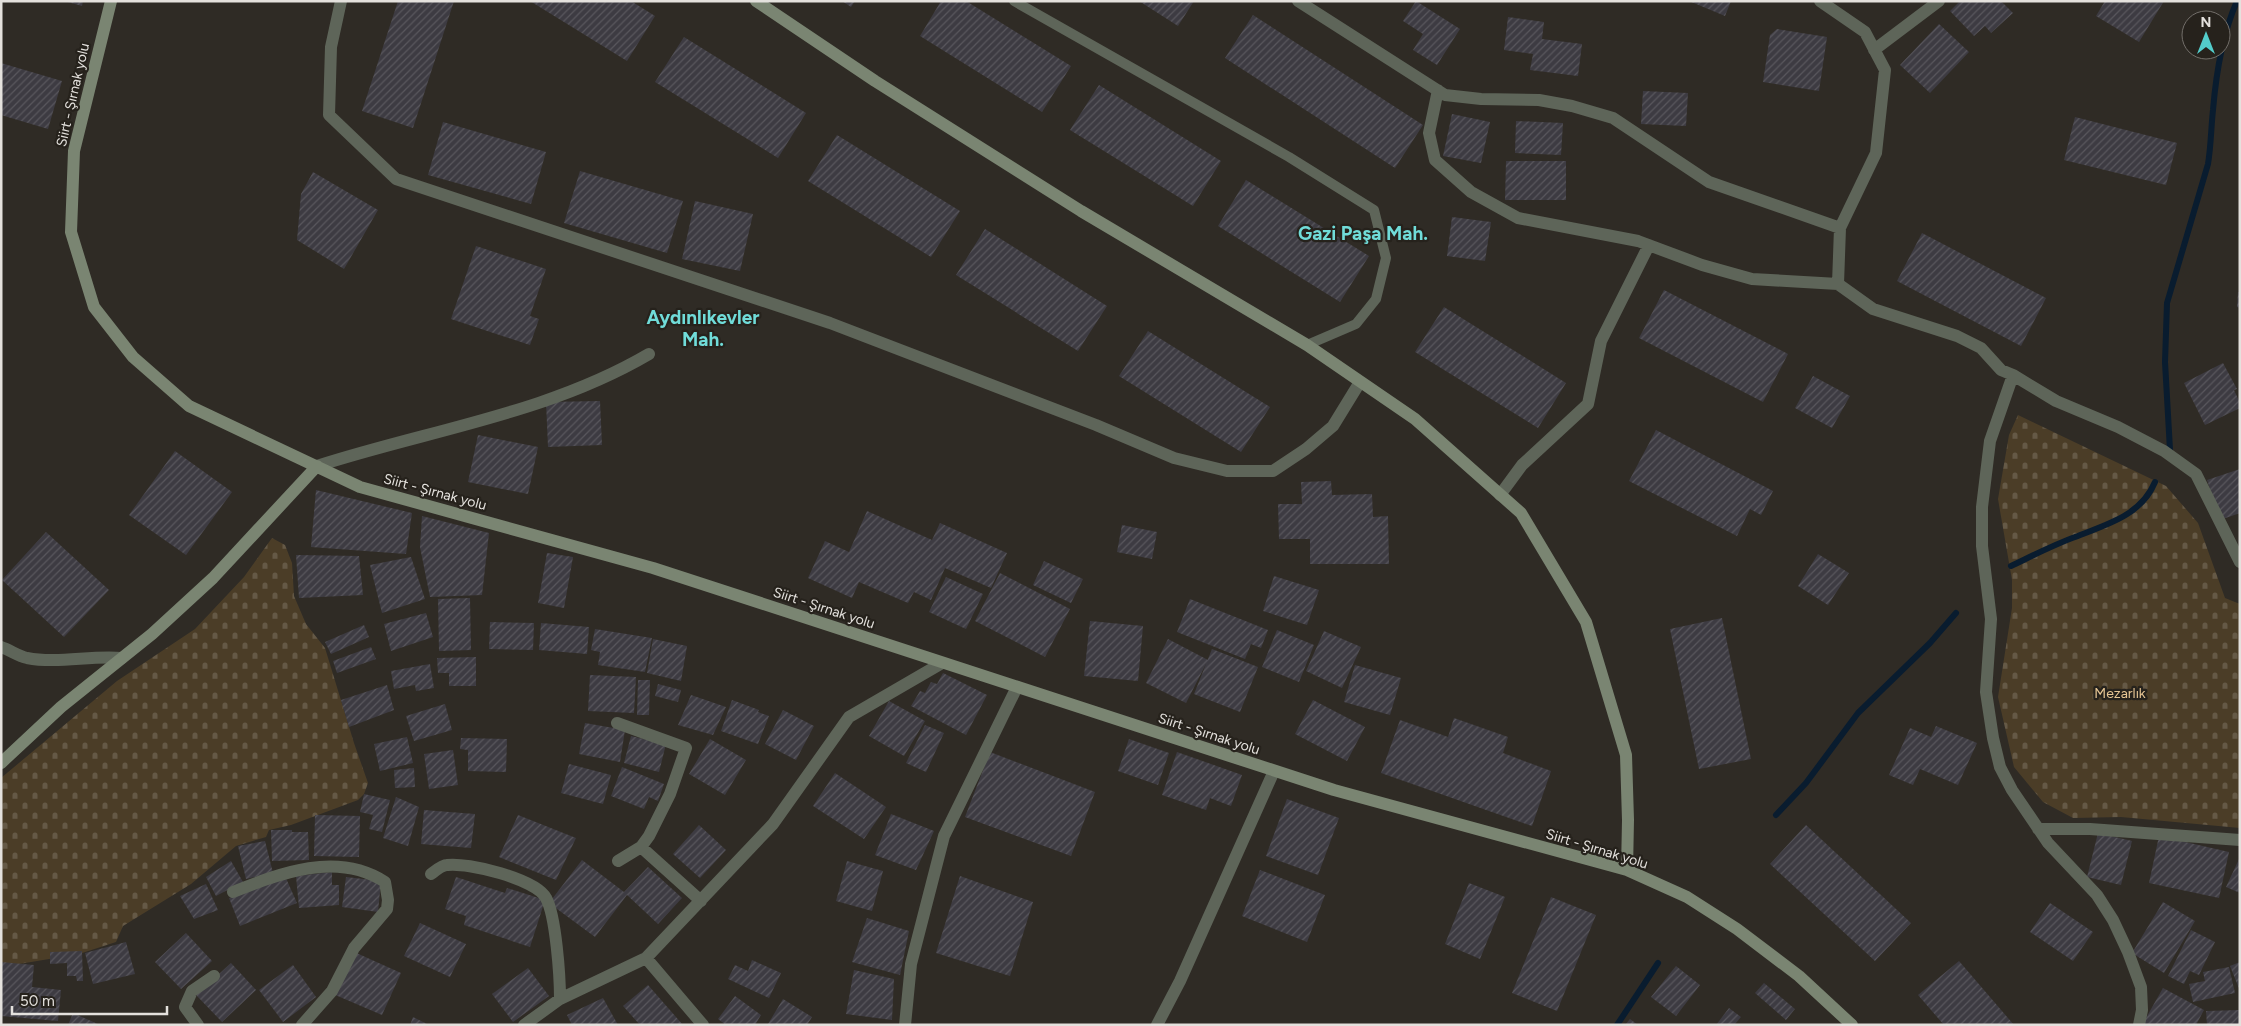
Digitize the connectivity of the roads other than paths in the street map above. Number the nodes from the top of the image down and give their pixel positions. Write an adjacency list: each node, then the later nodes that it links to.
1 (111, 1): 17 (street, Siirt - Şırnak yolu)
2 (341, 1): 16 (street)
3 (756, 1): 13 (street)
4 (1014, 1): 13 (lane)
5 (1298, 1): 9 (street)
6 (1820, 1): 8 (street)
7 (1939, 1): 8 (street)
8 (1874, 50): 10 (street)
9 (1438, 90): 10 (street); 11 (street)
10 (1840, 228): 12 (street)
11 (1649, 245): 12 (street); 18 (street)
12 (1838, 284): 15 (street)
13 (1307, 345): 16 (street)
14 (649, 354): 17 (street)
15 (2013, 375): 19 (street); 27 (street)
16 (1360, 382): 18 (street)
17 (317, 466): 21 (street); 22 (street, Siirt - Şırnak yolu)
18 (1500, 495): 31 (street)
19 (2240, 562)
20 (1, 648): 21 (street)
21 (122, 658): 25 (street)
22 (942, 663): 23 (street, Siirt - Şırnak yolu); 34 (street)
23 (1017, 687): 26 (street, Siirt - Şırnak yolu); 42 (street)
24 (617, 723): 29 (street)
25 (1, 763)
26 (1274, 771): 31 (street, Siirt - Şırnak yolu); 43 (street)
27 (2038, 829): 28 (street); 45 (street)
28 (2240, 840)
29 (641, 847): 30 (street); 34 (street)
30 (618, 861)
31 (1627, 870): 44 (street, Siirt - Şırnak yolu)
32 (431, 874): 37 (street)
33 (233, 892): 39 (street)
34 (701, 901): 35 (street)
35 (646, 958): 37 (street); 41 (street)
36 (214, 976): 38 (street)
37 (560, 999): 40 (street)
38 (198, 1025)
39 (302, 1025)
40 (524, 1025)
41 (703, 1025)
42 (905, 1025)
43 (1157, 1025)
44 (1852, 1025)
45 (2139, 1025)

